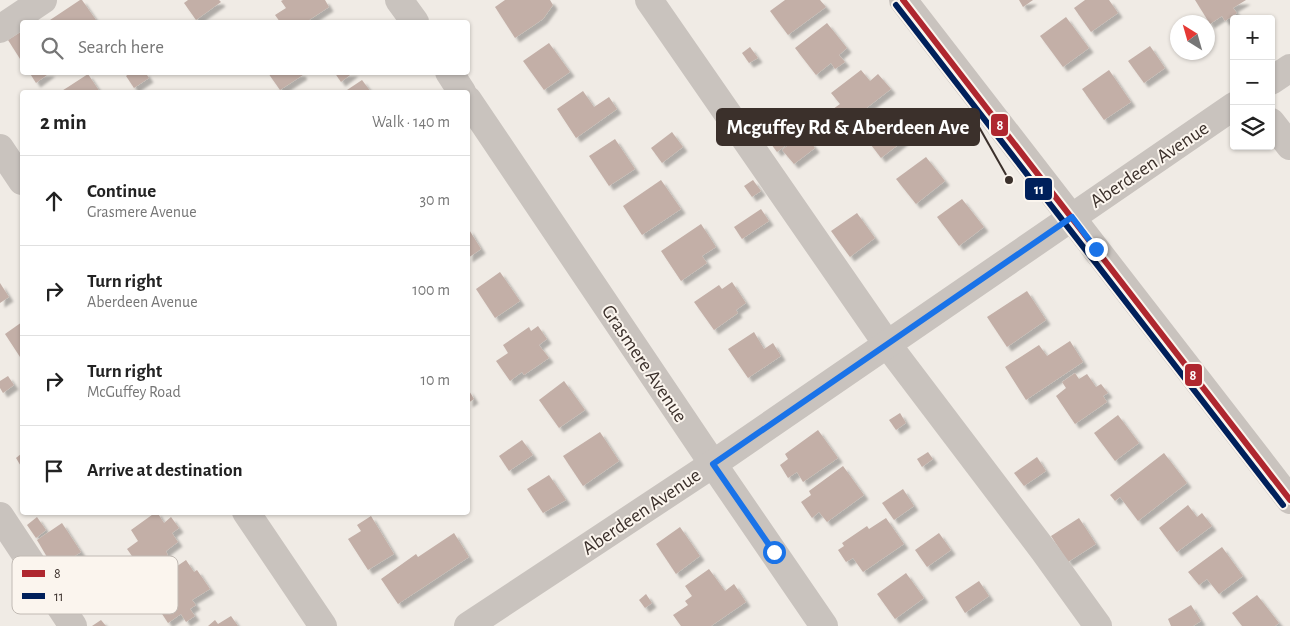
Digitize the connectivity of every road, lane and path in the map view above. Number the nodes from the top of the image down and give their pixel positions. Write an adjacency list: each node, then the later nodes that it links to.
1 (43, 0): 6 (street)
2 (399, 0): 5 (street)
3 (649, 0): 18 (street)
4 (903, 0): 17 (street)
5 (414, 20)
6 (0, 29)
7 (1290, 68): 9 (street)
8 (451, 75): 10 (street)
9 (1275, 78)
10 (461, 90)
11 (470, 103): 19 (street, Grasmere Avenue)
12 (1230, 109): 17 (street, Aberdeen Avenue)
13 (1275, 127): 14 (street)
14 (1290, 146)
15 (0, 148): 16 (street)
16 (20, 178)
17 (1072, 217): 18 (street, Aberdeen Avenue); 20 (street)
18 (887, 344): 19 (street, Aberdeen Avenue); 29 (street)
19 (713, 464): 27 (street, Aberdeen Avenue); 28 (street, Grasmere Avenue)
20 (1290, 500)
21 (248, 515): 26 (street)
22 (0, 516): 23 (street)
23 (27, 556)
24 (65, 614): 25 (street)
25 (73, 626)
26 (323, 626)
27 (468, 626)
28 (824, 626)
29 (1098, 626)

